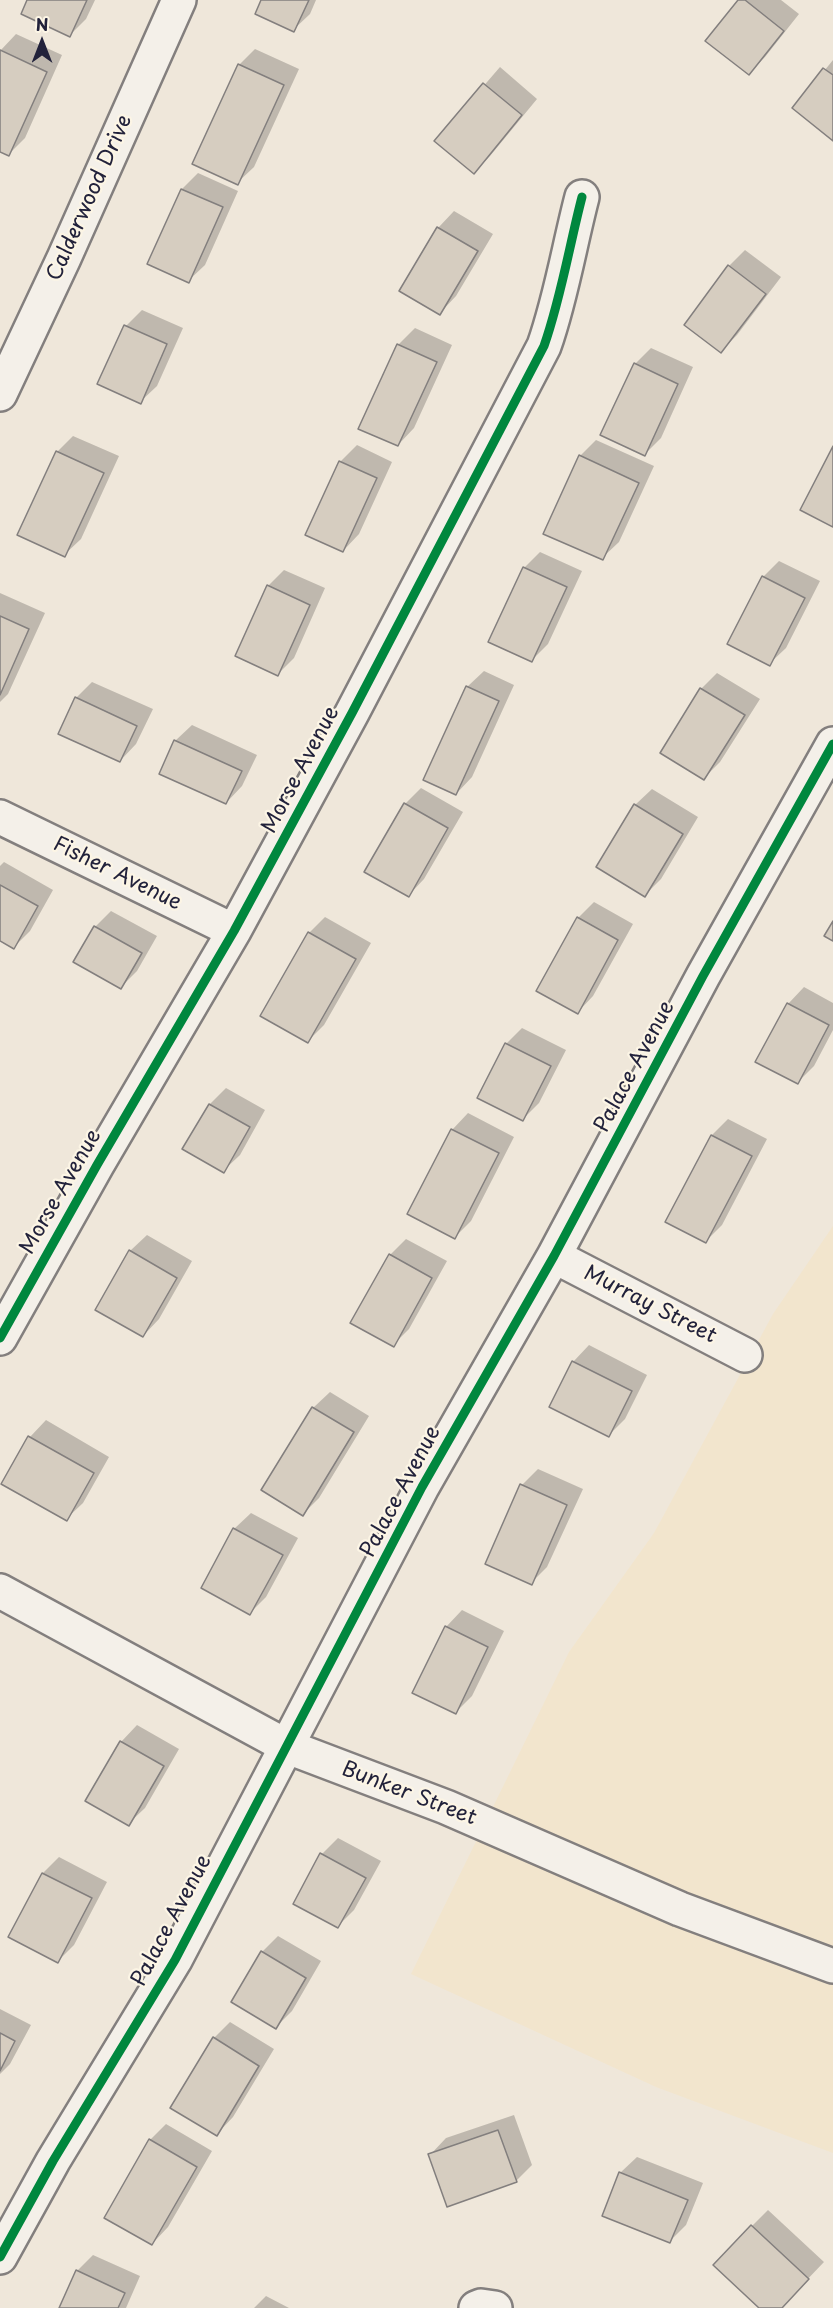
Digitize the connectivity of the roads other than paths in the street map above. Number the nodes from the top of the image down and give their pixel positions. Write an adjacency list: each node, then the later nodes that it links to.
1 (179, 0): 3 (street, Calderwood Drive)
2 (582, 197): 6 (street, Morse Avenue)
3 (0, 394)
4 (833, 744): 7 (street, Palace Avenue)
5 (0, 817): 6 (street, Fisher Avenue)
6 (234, 931): 8 (street, Morse Avenue)
7 (554, 1256): 9 (street, Murray Street); 11 (street, Palace Avenue)
8 (0, 1338)
9 (745, 1355)
10 (0, 1591): 11 (street, Bunker Street)
11 (288, 1747): 12 (street, Bunker Street); 13 (street, Palace Avenue)
12 (833, 1966)
13 (0, 2258)
14 (476, 2308): 15 (street)
15 (495, 2308)

